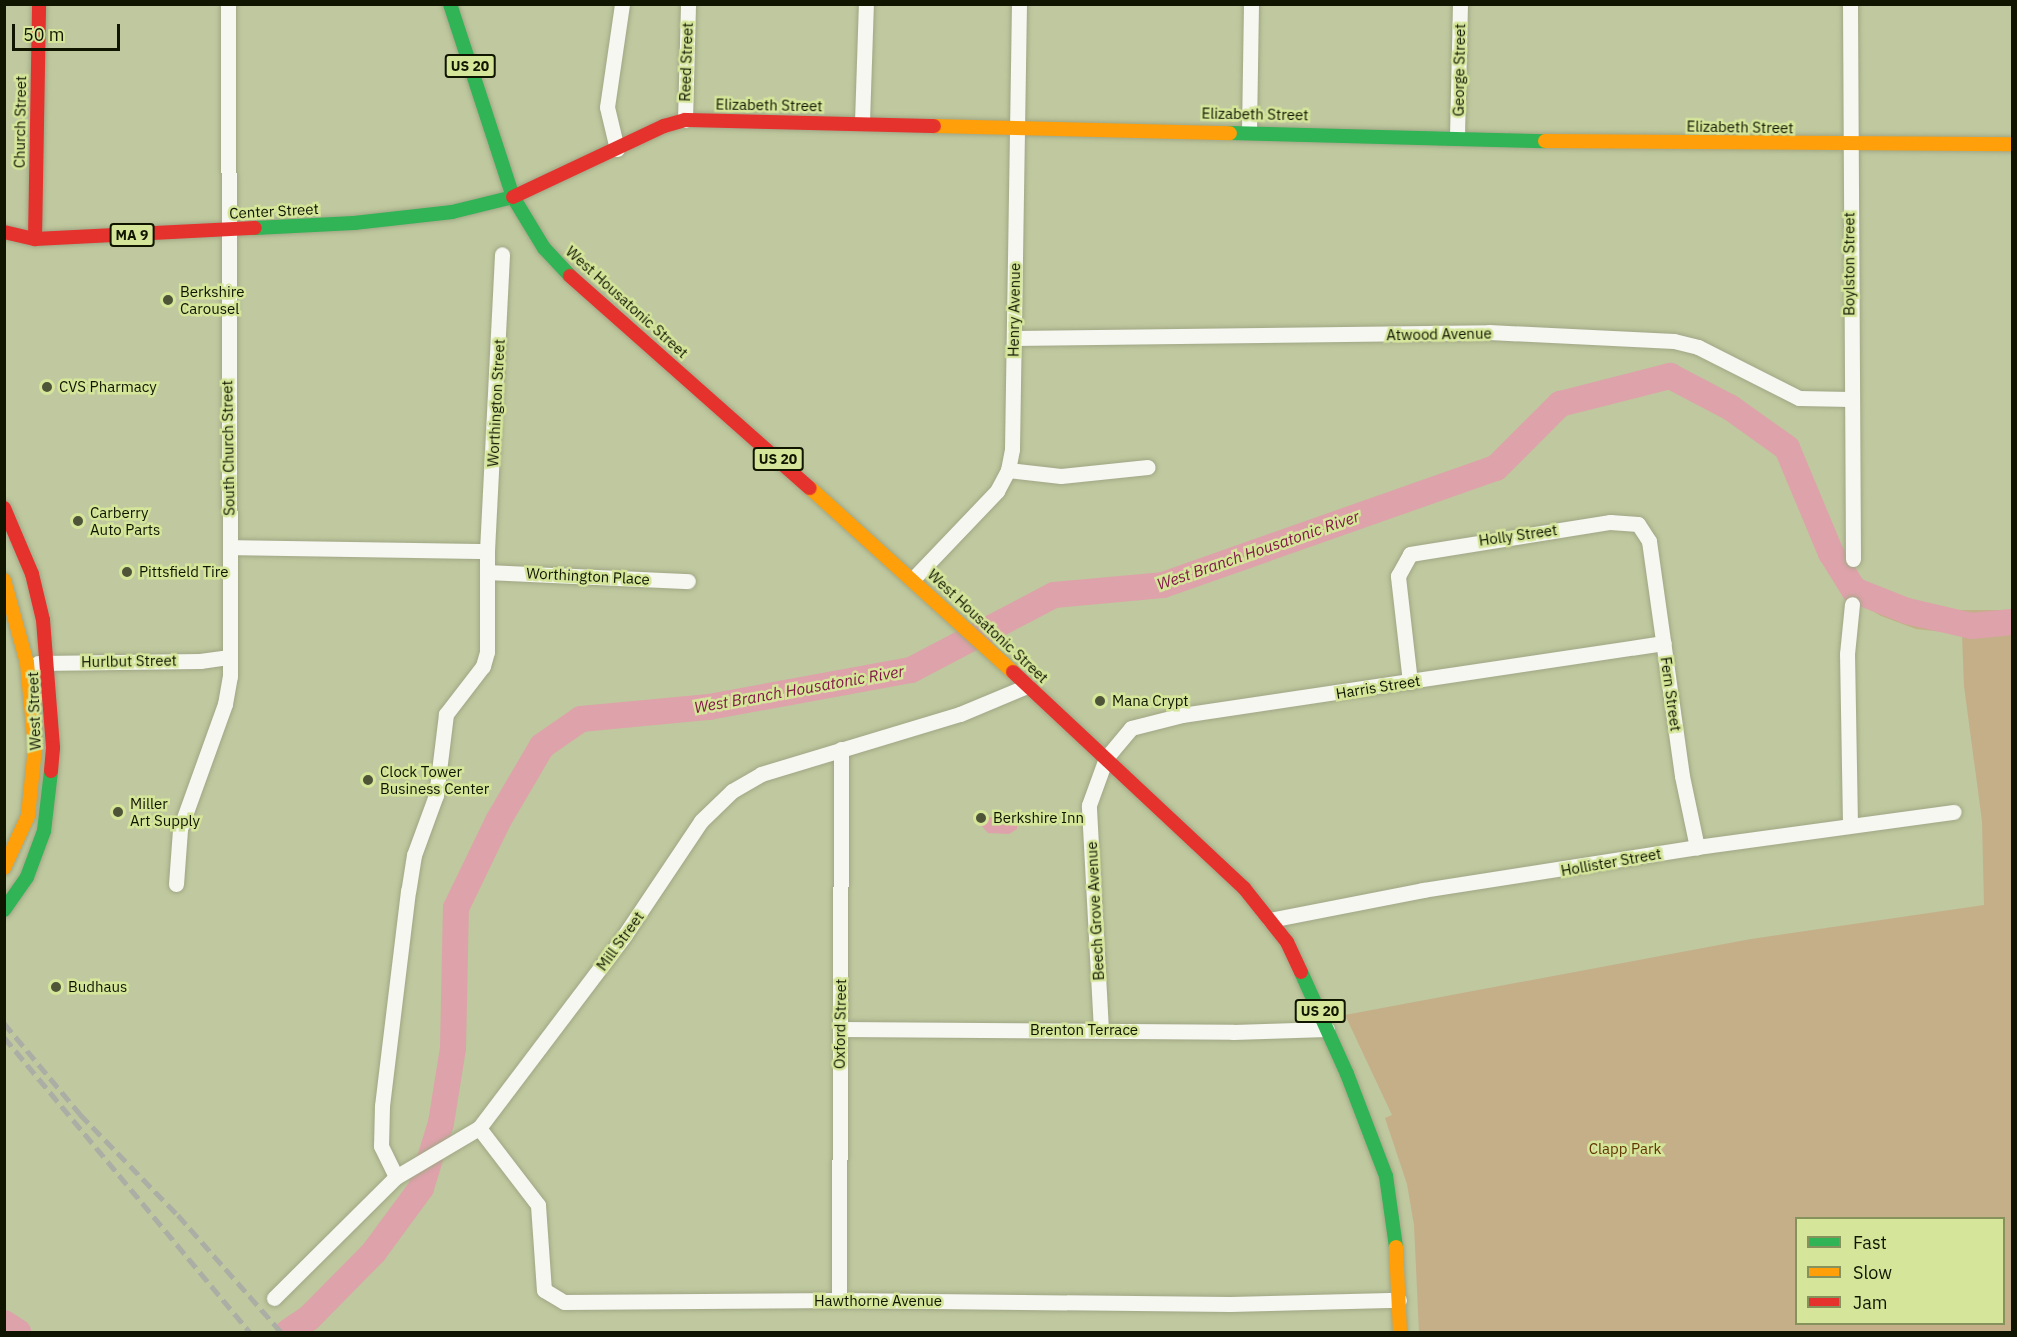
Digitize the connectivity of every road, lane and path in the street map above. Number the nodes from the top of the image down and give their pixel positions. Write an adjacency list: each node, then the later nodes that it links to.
1 (39, 4): 22 (main road, Church Street)
2 (228, 4): 20 (street, South Church Street)
3 (450, 4): 19 (main road, West Housatonic Street / US 20)
4 (622, 4): 18 (street)
5 (688, 4): 11 (street, Reed Street)
6 (866, 4): 12 (street)
7 (1019, 4): 13 (street, Henry Avenue)
8 (1251, 4): 14 (street)
9 (1460, 4): 15 (street, George Street)
10 (1850, 4): 17 (street, Boylston Street)
11 (685, 120): 12 (main road, Elizabeth Street); 18 (main road, Elizabeth Street)
12 (862, 122): 13 (main road, Elizabeth Street)
13 (1016, 126): 14 (main road, Elizabeth Street); 25 (street, Henry Avenue)
14 (1249, 130): 15 (main road, Elizabeth Street)
15 (1457, 135): 17 (main road, Elizabeth Street)
16 (2013, 144): 17 (main road, Elizabeth Street)
17 (1848, 146): 26 (street, Boylston Street)
18 (617, 149): 19 (main road, Elizabeth Street)
19 (513, 197): 20 (main road, Center Street / MA 9); 35 (main road, West Housatonic Street / US 20)
20 (229, 230): 22 (main road, Center Street / MA 9); 31 (street, South Church Street)
21 (4, 232): 22 (main road, Center Street / MA 9)
22 (35, 239): 23 (main road, Center Street / MA 9)
23 (15, 249)
24 (502, 254): 32 (street, Worthington Street)
25 (1014, 338): 26 (street, Atwood Avenue); 28 (street, Henry Avenue)
26 (1850, 399): 33 (street, Boylston Street)
27 (1148, 467): 28 (street)
28 (1008, 470): 35 (street, Henry Avenue)
29 (4, 508): 41 (main road, West Street)
30 (1649, 541): 39 (street, Fern Street); 43 (street, Holly Street)
31 (230, 547): 32 (street); 40 (street, South Church Street)
32 (487, 551): 34 (street, Worthington Street)
33 (1853, 559)
34 (488, 572): 37 (street, Worthington Place); 58 (street, Worthington Street)
35 (913, 579): 44 (main road, West Housatonic Street / US 20)
36 (4, 580): 42 (main road, West Street)
37 (688, 581)
38 (1852, 604): 48 (street)
39 (1664, 643): 43 (street, Harris Street); 49 (street, Fern Street)
40 (230, 657): 41 (street, Hurlbut Street); 51 (street, South Church Street)
41 (49, 662): 42 (street, Hurlbut Street); 52 (main road, West Street)
42 (27, 663): 50 (main road, West Street)
43 (1410, 682): 46 (street, Harris Street)
44 (1027, 686): 45 (street, Mill Street); 46 (main road, West Housatonic Street / US 20)
45 (841, 749): 54 (street, Oxford Street); 57 (street, Mill Street)
46 (1106, 758): 53 (main road, West Housatonic Street / US 20); 56 (street, Beech Grove Avenue)
47 (1954, 812): 48 (street, Hollister Street)
48 (1850, 824): 49 (street, Hollister Street)
49 (1697, 847): 53 (street, Hollister Street)
50 (4, 868)
51 (176, 884)
52 (4, 910)
53 (1270, 920): 55 (main road, West Housatonic Street / US 20)
54 (840, 1029): 56 (street, Brenton Terrace); 60 (street, Oxford Street)
55 (1327, 1029): 56 (street, Brenton Terrace); 61 (main road, West Housatonic Street / US 20)
56 (1101, 1030)
57 (478, 1128): 58 (street, Mill Street); 60 (street, Hawthorne Avenue)
58 (396, 1177): 59 (street, Mill Street)
59 (274, 1298)
60 (839, 1300): 61 (street, Hawthorne Avenue)
61 (1399, 1300): 62 (main road, West Housatonic Street / US 20)
62 (1400, 1332)

